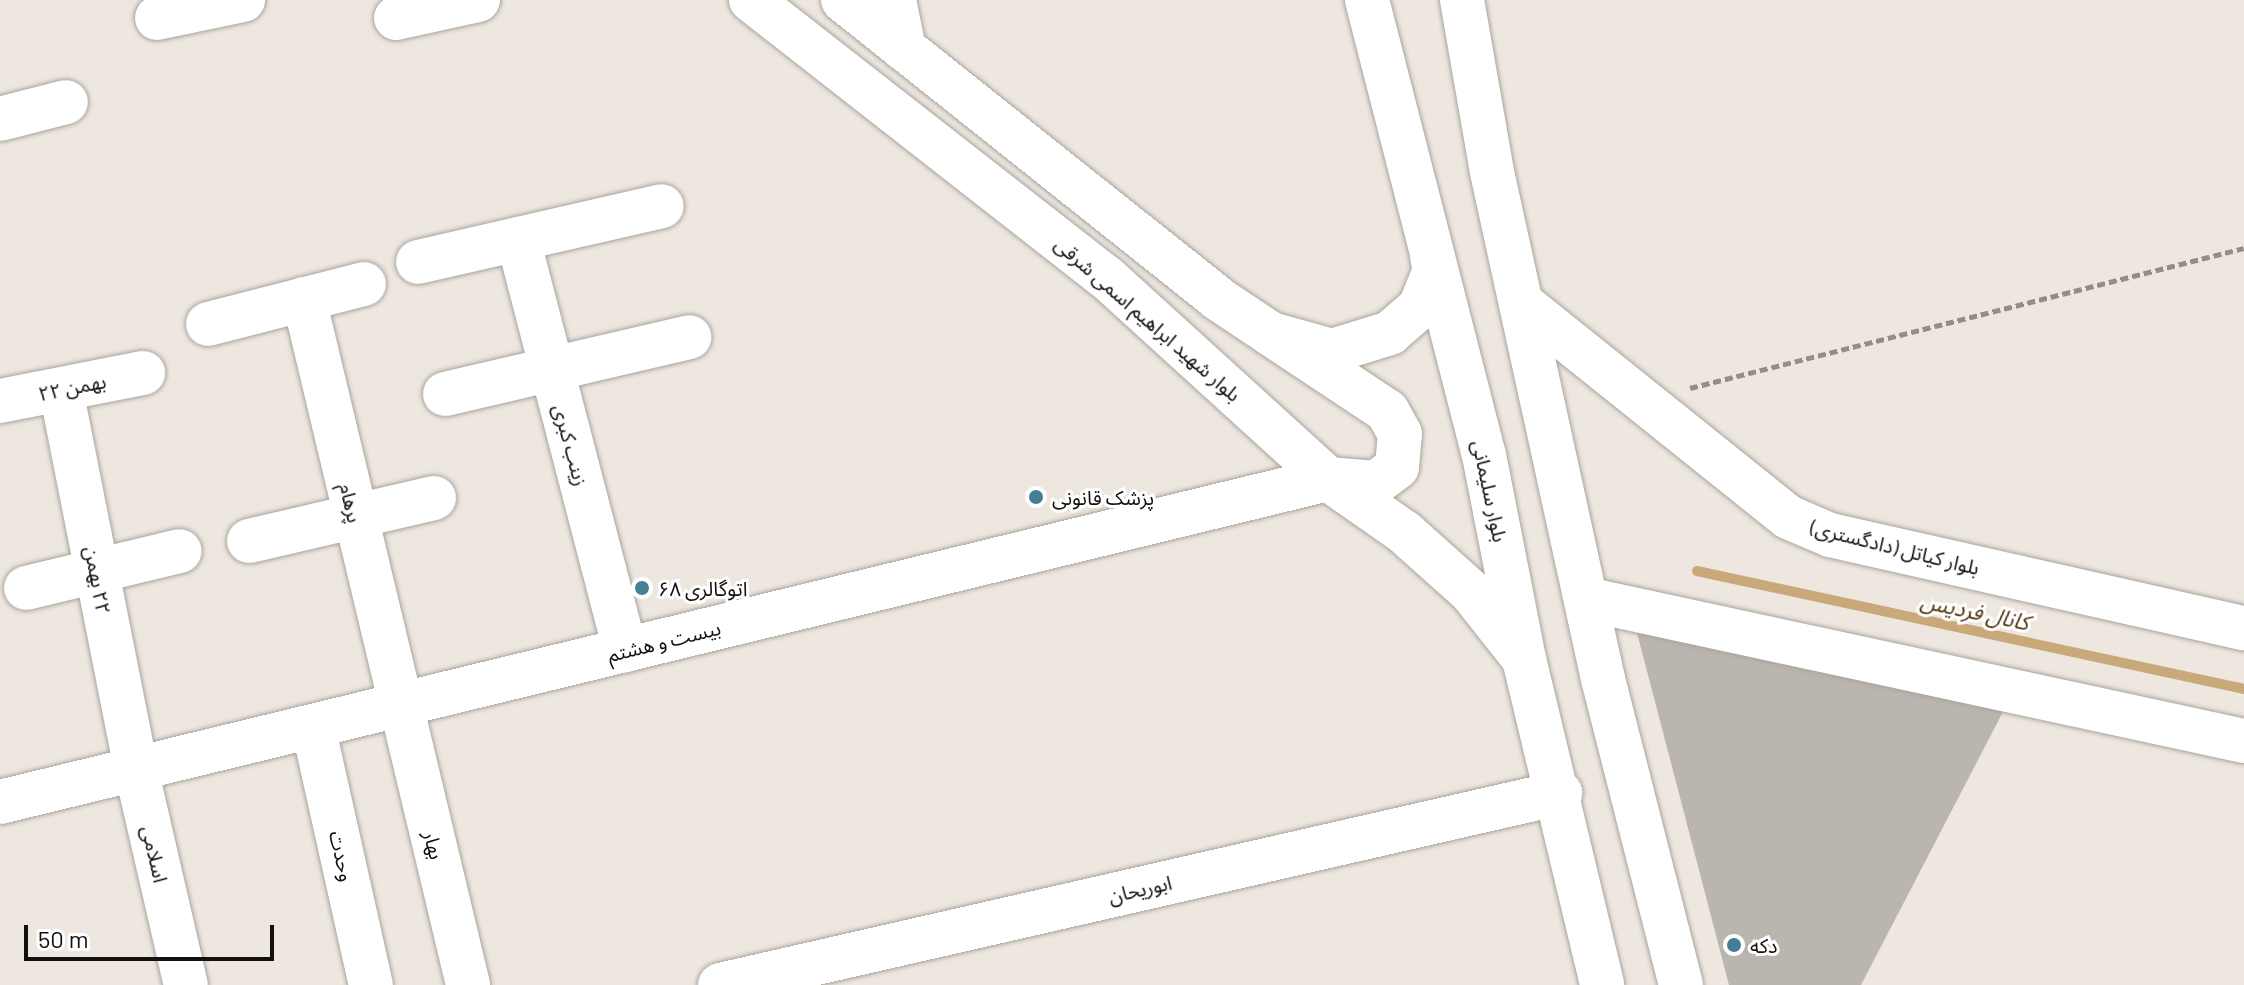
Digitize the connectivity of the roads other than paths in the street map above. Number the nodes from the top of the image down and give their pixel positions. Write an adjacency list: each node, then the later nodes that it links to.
1 (478, 0): 9 (main road)
2 (751, 0): 28 (main road, بلوار شهید ابراهیم اسمی شرقی)
3 (843, 0): 10 (main road)
4 (894, 0): 10 (main road)
5 (1367, 0): 14 (main road, بلوار سلیمانی)
6 (1462, 0): 19 (main road)
7 (235, 1): 8 (main road)
8 (157, 18)
9 (396, 18)
10 (904, 49): 21 (main road)
11 (66, 102): 12 (main road)
12 (0, 119)
13 (662, 206): 15 (main road)
14 (1426, 223): 21 (main road); 38 (main road, بلوار سلیمانی)
15 (518, 239): 16 (main road); 23 (main road, زینب کبری)
16 (418, 262)
17 (364, 284): 18 (main road)
18 (304, 299): 20 (main road); 30 (main road, پرهام)
19 (1521, 303): 35 (main road); 36 (main road, بلوار کیاتل (دادگستری))
20 (208, 324)
21 (1271, 334): 28 (main road, بیست و هشتم)
22 (689, 337): 23 (main road)
23 (551, 368): 26 (main road); 37 (main road, زینب کبری)
24 (143, 373): 25 (main road, ۲۲ بهمن)
25 (61, 390): 27 (main road, ۲۲ بهمن); 33 (main road, ٢٢ بهمن)
26 (445, 394)
27 (0, 401)
28 (1328, 479): 37 (main road, بیست و هشتم); 38 (main road, بلوار شهید ابراهیم اسمی شرقی)
29 (434, 498): 30 (main road)
30 (354, 517): 31 (main road); 39 (main road, پرهام)
31 (249, 541)
32 (180, 551): 33 (main road)
33 (97, 572): 34 (main road); 42 (main road, ٢٢ بهمن)
34 (26, 588)
35 (1586, 599): 41 (main road); 50 (main road)
36 (2244, 628)
37 (625, 650): 39 (main road, بیست و هشتم)
38 (1524, 659): 43 (main road, بلوار سلیمانی)
39 (399, 706): 40 (main road, بیست و هشتم); 47 (main road, بهار)
40 (313, 726): 42 (main road, بیست و هشتم); 46 (main road, وحدت)
41 (2244, 741)
42 (136, 769): 44 (main road, بیست و هشتم); 45 (main road, اسلامی)
43 (1560, 793): 48 (main road, ابوریحان); 49 (main road, بلوار سلیمانی)
44 (0, 802)
45 (186, 985)
46 (371, 985)
47 (468, 985)
48 (720, 985)
49 (1602, 985)
50 (1681, 985)

